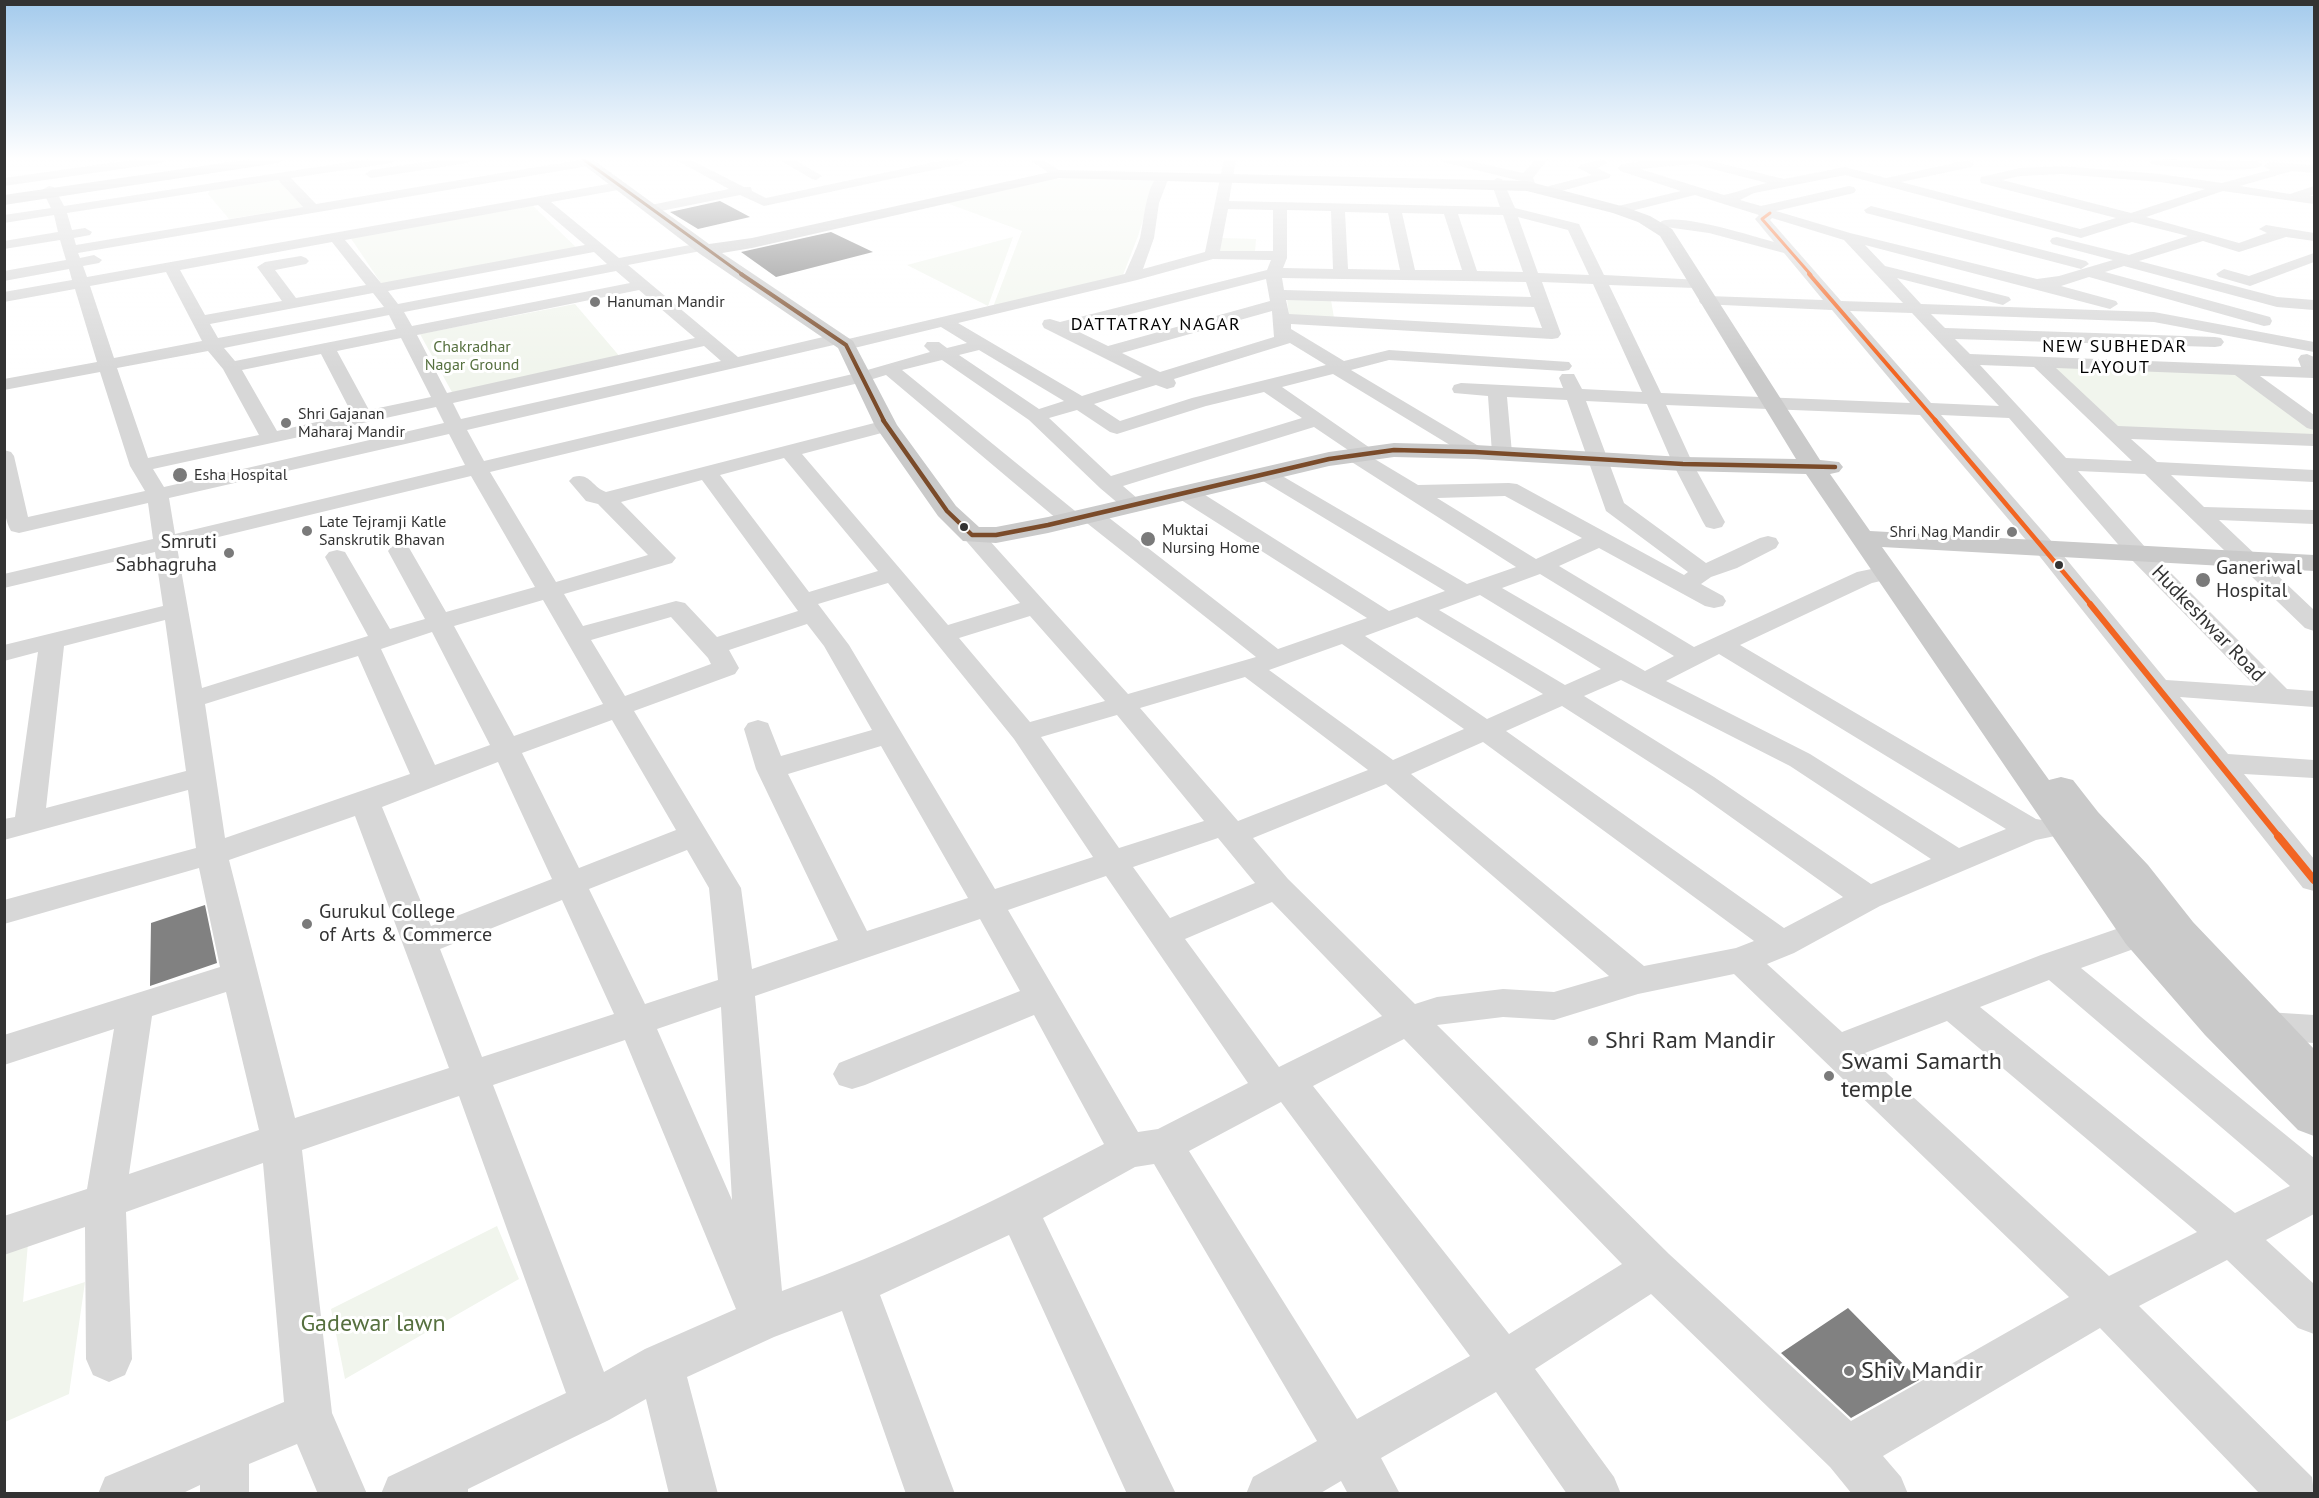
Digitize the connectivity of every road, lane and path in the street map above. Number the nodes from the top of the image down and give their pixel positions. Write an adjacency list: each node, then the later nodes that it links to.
1 (54, 229): 35 (street)
2 (61, 229): 35 (main road)
3 (71, 229): 35 (main road)
4 (73, 229): 35 (street)
5 (73, 229): 35 (street)
6 (93, 229): 35 (street)
7 (181, 229): 35 (street)
8 (289, 229): 43 (street)
9 (380, 229): 40 (street)
10 (575, 229): 45 (street)
11 (678, 229): 46 (main road)
12 (809, 229): 46 (main road)
13 (1148, 229): 67 (street)
14 (1217, 229): 51 (street)
15 (1280, 229): 52 (street)
16 (1339, 229): 63 (street)
17 (1399, 229): 64 (street)
18 (1456, 229): 65 (street)
19 (1516, 229): 68 (street)
20 (1574, 229): 70 (street)
21 (1660, 229): 77 (main road)
22 (1674, 229): 77 (main road)
23 (1710, 229): 48 (street)
24 (1770, 229): 48 (street)
25 (1824, 229): 41 (street)
26 (1939, 229): 61 (street)
27 (1939, 229): 61 (street)
28 (2009, 229): 55 (street)
29 (2061, 229): 38 (street)
30 (2096, 229): 38 (street)
31 (2177, 229): 39 (street)
32 (2269, 229): 36 (street)
33 (100, 230): 35 (street)
34 (2235, 230): 39 (street)
35 (65, 231): 37 (street); 44 (street); 56 (street); 59 (street); 66 (street); 78 (street); 113 (street)
36 (2284, 232): 42 (street); 47 (street)
37 (4, 233)
38 (2081, 234): 49 (street)
39 (2204, 236): 47 (street); 49 (street)
40 (335, 237): 43 (street); 50 (street)
41 (1849, 237): 60 (street); 72 (street)
42 (2314, 237)
43 (301, 243): 59 (street)
44 (4, 245)
45 (597, 247): 57 (street); 75 (street)
46 (704, 248): 57 (street); 100 (main road)
47 (2239, 248): 58 (street); 71 (street)
48 (1788, 250): 83 (street)
49 (2154, 251): 54 (street); 55 (street)
50 (348, 252): 75 (street); 81 (street)
51 (1212, 255): 52 (street); 67 (street)
52 (1281, 256): 62 (street)
53 (2314, 257): 58 (street)
54 (2188, 259)
55 (2125, 260): 61 (street); 76 (street)
56 (4, 261)
57 (618, 265): 74 (street); 86 (street)
58 (2293, 265): 71 (street)
59 (170, 266): 73 (street)
60 (1879, 269): 85 (street); 88 (street)
61 (2089, 272): 72 (street); 97 (street)
62 (1273, 273): 63 (street); 87 (street); 92 (street)
63 (1341, 274): 64 (street)
64 (1409, 275): 65 (street)
65 (1471, 275): 68 (street)
66 (4, 276)
67 (1132, 277): 82 (street)
68 (1533, 277): 70 (street); 80 (street)
69 (201, 279): 73 (street)
70 (1598, 279): 77 (street); 127 (street)
71 (2250, 281): 76 (street)
72 (2035, 283): 89 (street)
73 (179, 284): 90 (street)
74 (642, 285): 95 (street); 99 (street)
75 (378, 288): 81 (street); 86 (street)
76 (2230, 290): 84 (street)
77 (1710, 295): 83 (street); 131 (main road)
78 (4, 297)
79 (1472, 300): 80 (street); 87 (street); 94 (street)
80 (1541, 302): 98 (street)
81 (292, 304): 90 (street)
82 (1014, 305): 91 (street); 92 (street)
83 (1836, 305): 85 (street); 132 (street)
84 (2314, 305)
85 (1917, 308): 88 (street); 96 (street)
86 (395, 310): 95 (street); 103 (street)
87 (1280, 312): 94 (street); 105 (street); 117 (street); 121 (street)
88 (2036, 312): 89 (street)
89 (2154, 317): 101 (street); 112 (street)
90 (200, 321): 103 (street)
91 (944, 322): 93 (street); 102 (street)
92 (1058, 328): 105 (street)
93 (909, 330): 100 (street); 106 (street)
94 (1483, 330): 98 (street)
95 (407, 332): 104 (street); 128 (street)
96 (1940, 333): 101 (street); 109 (street)
97 (2314, 333)
98 (1552, 334): 114 (street)
99 (708, 340): 111 (street); 128 (street)
100 (841, 342): 111 (street); 120 (main road)
101 (2247, 343): 112 (street)
102 (982, 344): 106 (street); 130 (street)
103 (213, 345): 113 (street); 115 (street)
104 (327, 348): 115 (street); 134 (street)
105 (1108, 352): 121 (street)
106 (944, 354): 116 (street); 135 (street)
107 (1402, 356): 114 (street); 117 (street); 119 (street)
108 (2221, 356): 118 (street)
109 (1965, 359): 110 (street); 133 (street)
110 (2040, 362): 118 (street); 141 (street)
111 (735, 363): 139 (street)
112 (2313, 363): 118 (street)
113 (108, 364): 122 (street); 159 (street)
114 (1563, 366): 126 (street)
115 (231, 368): 142 (street)
116 (889, 368): 120 (street); 167 (street)
117 (1340, 369): 123 (street); 146 (street)
118 (2242, 372): 137 (street)
119 (1427, 374)
120 (863, 377): 138 (main road); 154 (street)
121 (1158, 378): 129 (street); 130 (street)
122 (4, 385)
123 (1268, 386): 129 (street); 136 (street)
124 (1461, 389): 125 (street)
125 (1497, 391): 126 (street); 147 (street)
126 (1574, 394): 127 (street); 150 (street)
127 (1654, 398): 131 (street); 151 (street)
128 (442, 399): 134 (street); 139 (street)
129 (1199, 402): 140 (street)
130 (1080, 403): 135 (street); 140 (street)
131 (1783, 405): 132 (street); 153 (main road)
132 (1925, 409): 133 (street); 176 (street)
133 (2015, 412): 152 (street)
134 (363, 416): 142 (street)
135 (1036, 416): 144 (street)
136 (1316, 420): 148 (street); 161 (street)
137 (2314, 424)
138 (886, 426): 145 (street); 171 (main road)
139 (455, 427): 154 (street); 159 (street)
140 (1117, 428): 144 (street)
141 (2112, 432): 143 (street); 155 (street)
142 (271, 438): 159 (street)
143 (2314, 440)
144 (1063, 442): 161 (street)
145 (789, 451): 156 (street); 184 (street)
146 (1475, 452): 147 (main road); 148 (main road)
147 (1502, 453): 150 (main road)
148 (1360, 454): 157 (main road); 162 (street)
149 (4, 456): 170 (street)
150 (1599, 459): 151 (main road); 185 (street)
151 (1683, 464): 153 (main road); 169 (street)
152 (2060, 464): 155 (street); 178 (street)
153 (1824, 467): 173 (main road)
154 (477, 468): 174 (street); 188 (street)
155 (2151, 468): 158 (street); 166 (street)
156 (707, 472): 164 (street); 190 (street)
157 (1265, 474): 163 (main road); 187 (street)
158 (2314, 476)
159 (149, 480): 170 (street); 174 (street)
160 (580, 481): 164 (street)
161 (1107, 484): 165 (street)
162 (1413, 492): 172 (street); 182 (street)
163 (1186, 493): 165 (main road); 194 (street)
164 (606, 498): 188 (street)
165 (1134, 505): 167 (main road)
166 (2198, 513): 168 (street); 180 (street)
167 (1082, 517): 171 (main road); 206 (street)
168 (2314, 517)
169 (1714, 522)
170 (12, 527)
171 (972, 535): 191 (street)
172 (1600, 539): 182 (street); 185 (street)
173 (1875, 539): 176 (main road, Hudkeshwar Road); 183 (main road); 243 (main road)
174 (165, 543): 186 (street); 193 (street)
175 (1768, 543): 185 (street)
176 (2045, 548): 178 (main road, Hudkeshwar Road); 208 (street)
177 (400, 551): 195 (street)
178 (2137, 552): 180 (main road, Hudkeshwar Road); 210 (street, Hudkeshwar Road)
179 (337, 558): 201 (street)
180 (2245, 558): 181 (main road, Hudkeshwar Road); 196 (street)
181 (2314, 563)
182 (1538, 567): 187 (street); 205 (street)
183 (1886, 573): 202 (street); 228 (main road)
184 (893, 574): 190 (street); 197 (street)
185 (1694, 579): 189 (street)
186 (4, 581)
187 (1473, 590): 192 (street); 207 (street)
188 (551, 592): 195 (street); 199 (street)
189 (1714, 601)
190 (808, 607): 203 (street); 218 (street)
191 (1035, 607): 197 (street); 213 (street)
192 (1419, 608): 194 (street); 209 (street)
193 (176, 610): 200 (street); 211 (street)
194 (1386, 620): 198 (street)
195 (438, 621): 201 (street); 219 (street)
196 (2314, 623)
197 (944, 634): 217 (street)
198 (1345, 634): 206 (street); 216 (street)
199 (576, 636): 203 (street); 214 (street)
200 (52, 641): 204 (street); 227 (street)
201 (374, 642): 211 (street); 225 (street)
202 (1720, 644): 205 (street); 230 (street)
203 (713, 647): 214 (street)
204 (4, 653)
205 (1693, 657): 207 (street)
206 (1262, 663): 213 (street); 223 (street)
207 (1633, 675): 209 (street); 235 (street)
208 (2157, 687): 210 (street); 220 (street)
209 (1565, 694): 216 (street); 240 (street)
210 (2280, 697): 212 (street)
211 (191, 699): 224 (street)
212 (2314, 699)
213 (1122, 704): 217 (street); 229 (street)
214 (618, 706): 219 (street); 231 (street)
215 (758, 729): 221 (street)
216 (1485, 730): 223 (street); 247 (street)
217 (1024, 733): 236 (street)
218 (886, 735): 221 (street); 241 (street)
219 (506, 749): 225 (street); 238 (street)
220 (2219, 763): 222 (street); 232 (street)
221 (771, 769): 248 (street)
222 (2314, 769)
223 (1390, 772): 229 (street); 252 (street)
224 (201, 777): 227 (street); 234 (street)
225 (427, 778): 226 (street)
226 (365, 802): 234 (street); 246 (street)
227 (17, 827)
228 (2064, 829): 230 (street); 245 (main road)
229 (1228, 830): 236 (street); 239 (street)
230 (2031, 830): 235 (street)
231 (694, 835): 238 (street); 253 (street)
232 (2284, 842): 233 (street); 237 (street)
233 (2314, 845)
234 (212, 854): 242 (street); 251 (street)
235 (1956, 861): 240 (street)
236 (1113, 863): 241 (street); 244 (street)
237 (2314, 880)
238 (571, 884): 246 (street); 258 (street)
239 (1277, 887): 244 (street); 257 (street)
240 (1868, 898): 247 (street)
241 (986, 906): 248 (street); 254 (street)
242 (4, 912)
243 (2179, 932): 245 (street); 259 (main road)
244 (1164, 934): 266 (street)
245 (2140, 934): 250 (street); 267 (main road)
246 (421, 943): 264 (street)
247 (1782, 944): 249 (street)
248 (859, 948): 253 (street)
249 (1741, 960): 252 (street); 261 (street)
250 (2054, 964): 255 (street); 270 (street)
251 (239, 974): 256 (street); 268 (street)
252 (1638, 981): 257 (street)
253 (737, 989): 258 (street); 280 (street)
254 (1042, 997): 263 (street); 269 (street)
255 (1951, 1004): 261 (street); 275 (street)
256 (135, 1009): 262 (street); 272 (street)
257 (1408, 1020): 266 (street); 276 (street)
258 (636, 1022): 264 (street); 280 (street)
259 (2267, 1026): 260 (street); 265 (main road)
260 (2314, 1029)
261 (1836, 1049): 278 (street)
262 (4, 1050)
263 (852, 1074)
264 (472, 1077): 268 (street); 284 (street)
265 (2314, 1077)
266 (1280, 1085): 269 (street); 282 (street)
267 (2314, 1117)
268 (281, 1140): 272 (street); 285 (street)
269 (1146, 1148): 273 (street); 286 (street)
270 (2314, 1182)
271 (2314, 1194): 275 (street)
272 (105, 1201): 274 (street); 281 (street)
273 (1017, 1210): 277 (street); 295 (street)
274 (4, 1236)
275 (2232, 1236): 278 (street); 279 (street)
276 (1654, 1268): 282 (street); 287 (street)
277 (855, 1285): 280 (street); 294 (street)
278 (2104, 1301): 287 (street); 300 (street)
279 (2314, 1313)
280 (762, 1320): 283 (street)
281 (109, 1359)
282 (1503, 1363): 286 (street); 298 (street)
283 (661, 1365): 284 (street); 293 (street)
284 (593, 1404): 290 (street)
285 (309, 1415): 288 (street); 292 (street)
286 (1350, 1449): 296 (street); 297 (street)
287 (1848, 1450): 299 (street)
288 (225, 1472): 291 (street)
289 (2314, 1482): 300 (street)
290 (430, 1488)
291 (122, 1494)
292 (343, 1494)
293 (694, 1494)
294 (932, 1494)
295 (1152, 1494)
296 (1270, 1494)
297 (1376, 1494)
298 (1597, 1494)
299 (1884, 1494)
300 (2296, 1494)

